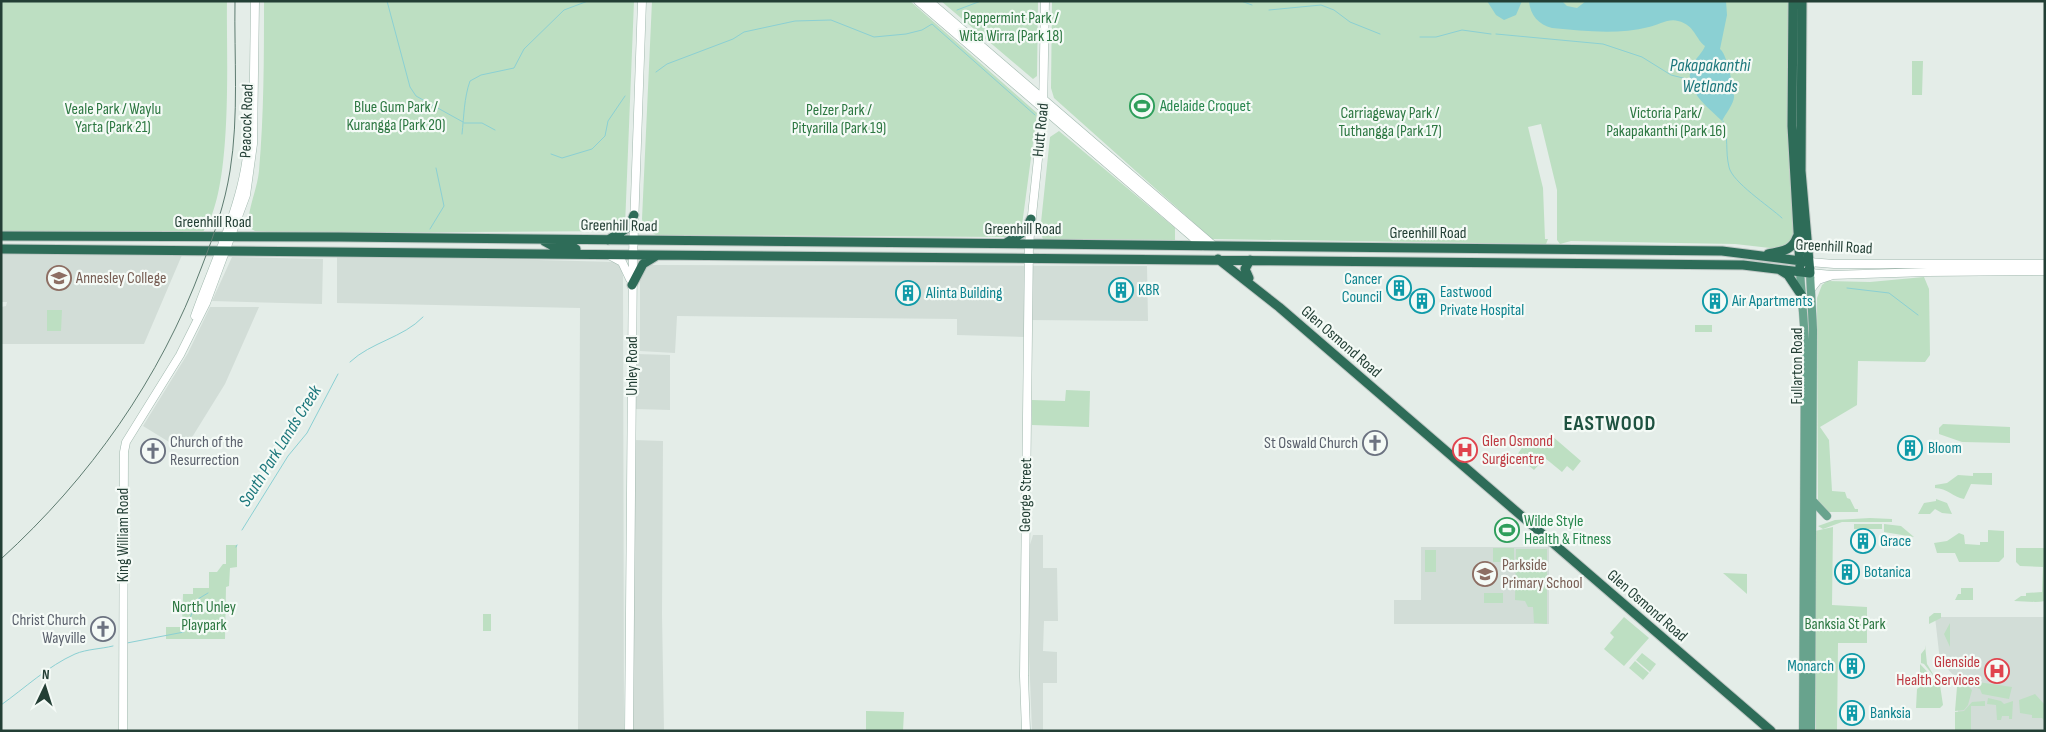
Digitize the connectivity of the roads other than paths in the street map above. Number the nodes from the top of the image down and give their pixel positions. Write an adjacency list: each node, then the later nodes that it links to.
1 (250, 1): 16 (main road, Peacock Road)
2 (255, 1): 16 (main road, Peacock Road)
3 (642, 1): 11 (main road, Unley Road)
4 (918, 1): 10 (main road, Glen Osmond Road)
5 (929, 1): 9 (main road, Glen Osmond Road)
6 (1044, 1): 9 (main road, Hutt Road)
7 (1793, 1): 14 (highway, Fullarton Road)
8 (1802, 1): 54 (highway, Fullarton Road)
9 (1044, 98): 10 (main road, Hutt Road); 32 (main road, Glen Osmond Road)
10 (1043, 110): 12 (main road, Hutt Road); 31 (main road, Glen Osmond Road)
11 (634, 216): 21 (highway); 22 (main road, Unley Road)
12 (1031, 219): 28 (highway); 29 (main road, Hutt Road)
13 (1, 236): 15 (highway, Greenhill Road)
14 (1798, 236): 44 (highway); 54 (highway, Fullarton Road)
15 (141, 237): 16 (highway, Greenhill Road); 34 (highway)
16 (228, 237): 17 (highway, Greenhill Road); 35 (main road, King William Road)
17 (268, 237): 18 (highway, Greenhill Road); 36 (highway)
18 (340, 237): 19 (highway, Greenhill Road); 37 (highway)
19 (389, 238): 20 (highway, Greenhill Road); 38 (highway)
20 (541, 240): 21 (highway, Greenhill Road); 39 (highway)
21 (606, 241): 22 (highway, Greenhill Road)
22 (633, 241): 23 (highway, Greenhill Road); 41 (main road, Unley Road)
23 (674, 242): 24 (highway, Greenhill Road); 43 (highway)
24 (771, 242): 25 (highway, Greenhill Road); 45 (highway)
25 (794, 242): 26 (highway, Greenhill Road); 46 (highway)
26 (873, 243): 27 (highway, Greenhill Road); 47 (highway)
27 (986, 244): 28 (highway, Greenhill Road); 48 (highway)
28 (1004, 244): 29 (highway, Greenhill Road)
29 (1028, 244): 30 (highway, Greenhill Road); 49 (main road, Hutt Road)
30 (1093, 245): 31 (highway, Greenhill Road); 50 (highway)
31 (1204, 246): 32 (highway, Greenhill Road); 51 (highway, Glen Osmond Road)
32 (1214, 246): 44 (highway, Greenhill Road); 52 (highway, Glen Osmond Road)
33 (1, 249): 34 (highway, Greenhill Road)
34 (148, 250): 35 (highway, Greenhill Road)
35 (222, 251): 36 (highway, Greenhill Road); 67 (main road, King William Road)
36 (279, 252): 37 (highway, Greenhill Road)
37 (330, 252): 38 (highway, Greenhill Road)
38 (397, 253): 39 (highway, Greenhill Road)
39 (576, 254): 40 (highway, Greenhill Road)
40 (608, 255): 41 (highway, Greenhill Road); 61 (main road)
41 (633, 255): 42 (highway, Greenhill Road); 61 (main road, Unley Road)
42 (661, 255): 43 (highway, Greenhill Road); 61 (highway)
43 (682, 255): 45 (highway, Greenhill Road)
44 (1759, 255): 54 (highway, Greenhill Road)
45 (778, 256): 46 (highway, Greenhill Road)
46 (800, 256): 47 (highway, Greenhill Road)
47 (874, 257): 48 (highway, Greenhill Road)
48 (989, 258): 49 (highway, Greenhill Road)
49 (1028, 258): 50 (highway, Greenhill Road); 69 (main road, George Street)
50 (1093, 258): 51 (highway, Greenhill Road)
51 (1218, 260): 52 (highway, Greenhill Road); 64 (highway, Glen Osmond Road)
52 (1230, 260): 53 (highway, Greenhill Road); 60 (highway, Glen Osmond Road)
53 (1250, 260): 56 (highway, Greenhill Road); 60 (highway)
54 (1804, 261): 55 (main road, Greenhill Road); 58 (highway, Fullarton Road)
55 (2045, 264)
56 (1780, 270): 58 (highway, Greenhill Road); 63 (highway)
57 (2045, 271): 59 (main road, Greenhill Road)
58 (1805, 272): 59 (main road, Greenhill Road); 62 (main road, Fullarton Road); 63 (main road, Fullarton Road)
59 (1832, 275): 62 (main road)
60 (1249, 278): 64 (highway, Glen Osmond Road)
61 (632, 285): 68 (main road, Unley Road)
62 (1811, 289): 65 (main road, Fullarton Road)
63 (1802, 296): 71 (main road, Fullarton Road)
64 (1278, 307): 70 (highway, Glen Osmond Road)
65 (1812, 500): 66 (main road); 72 (main road, Fullarton Road)
66 (1827, 516)
67 (123, 731)
68 (629, 731)
69 (1026, 731)
70 (1771, 731)
71 (1803, 731)
72 (1811, 731)

